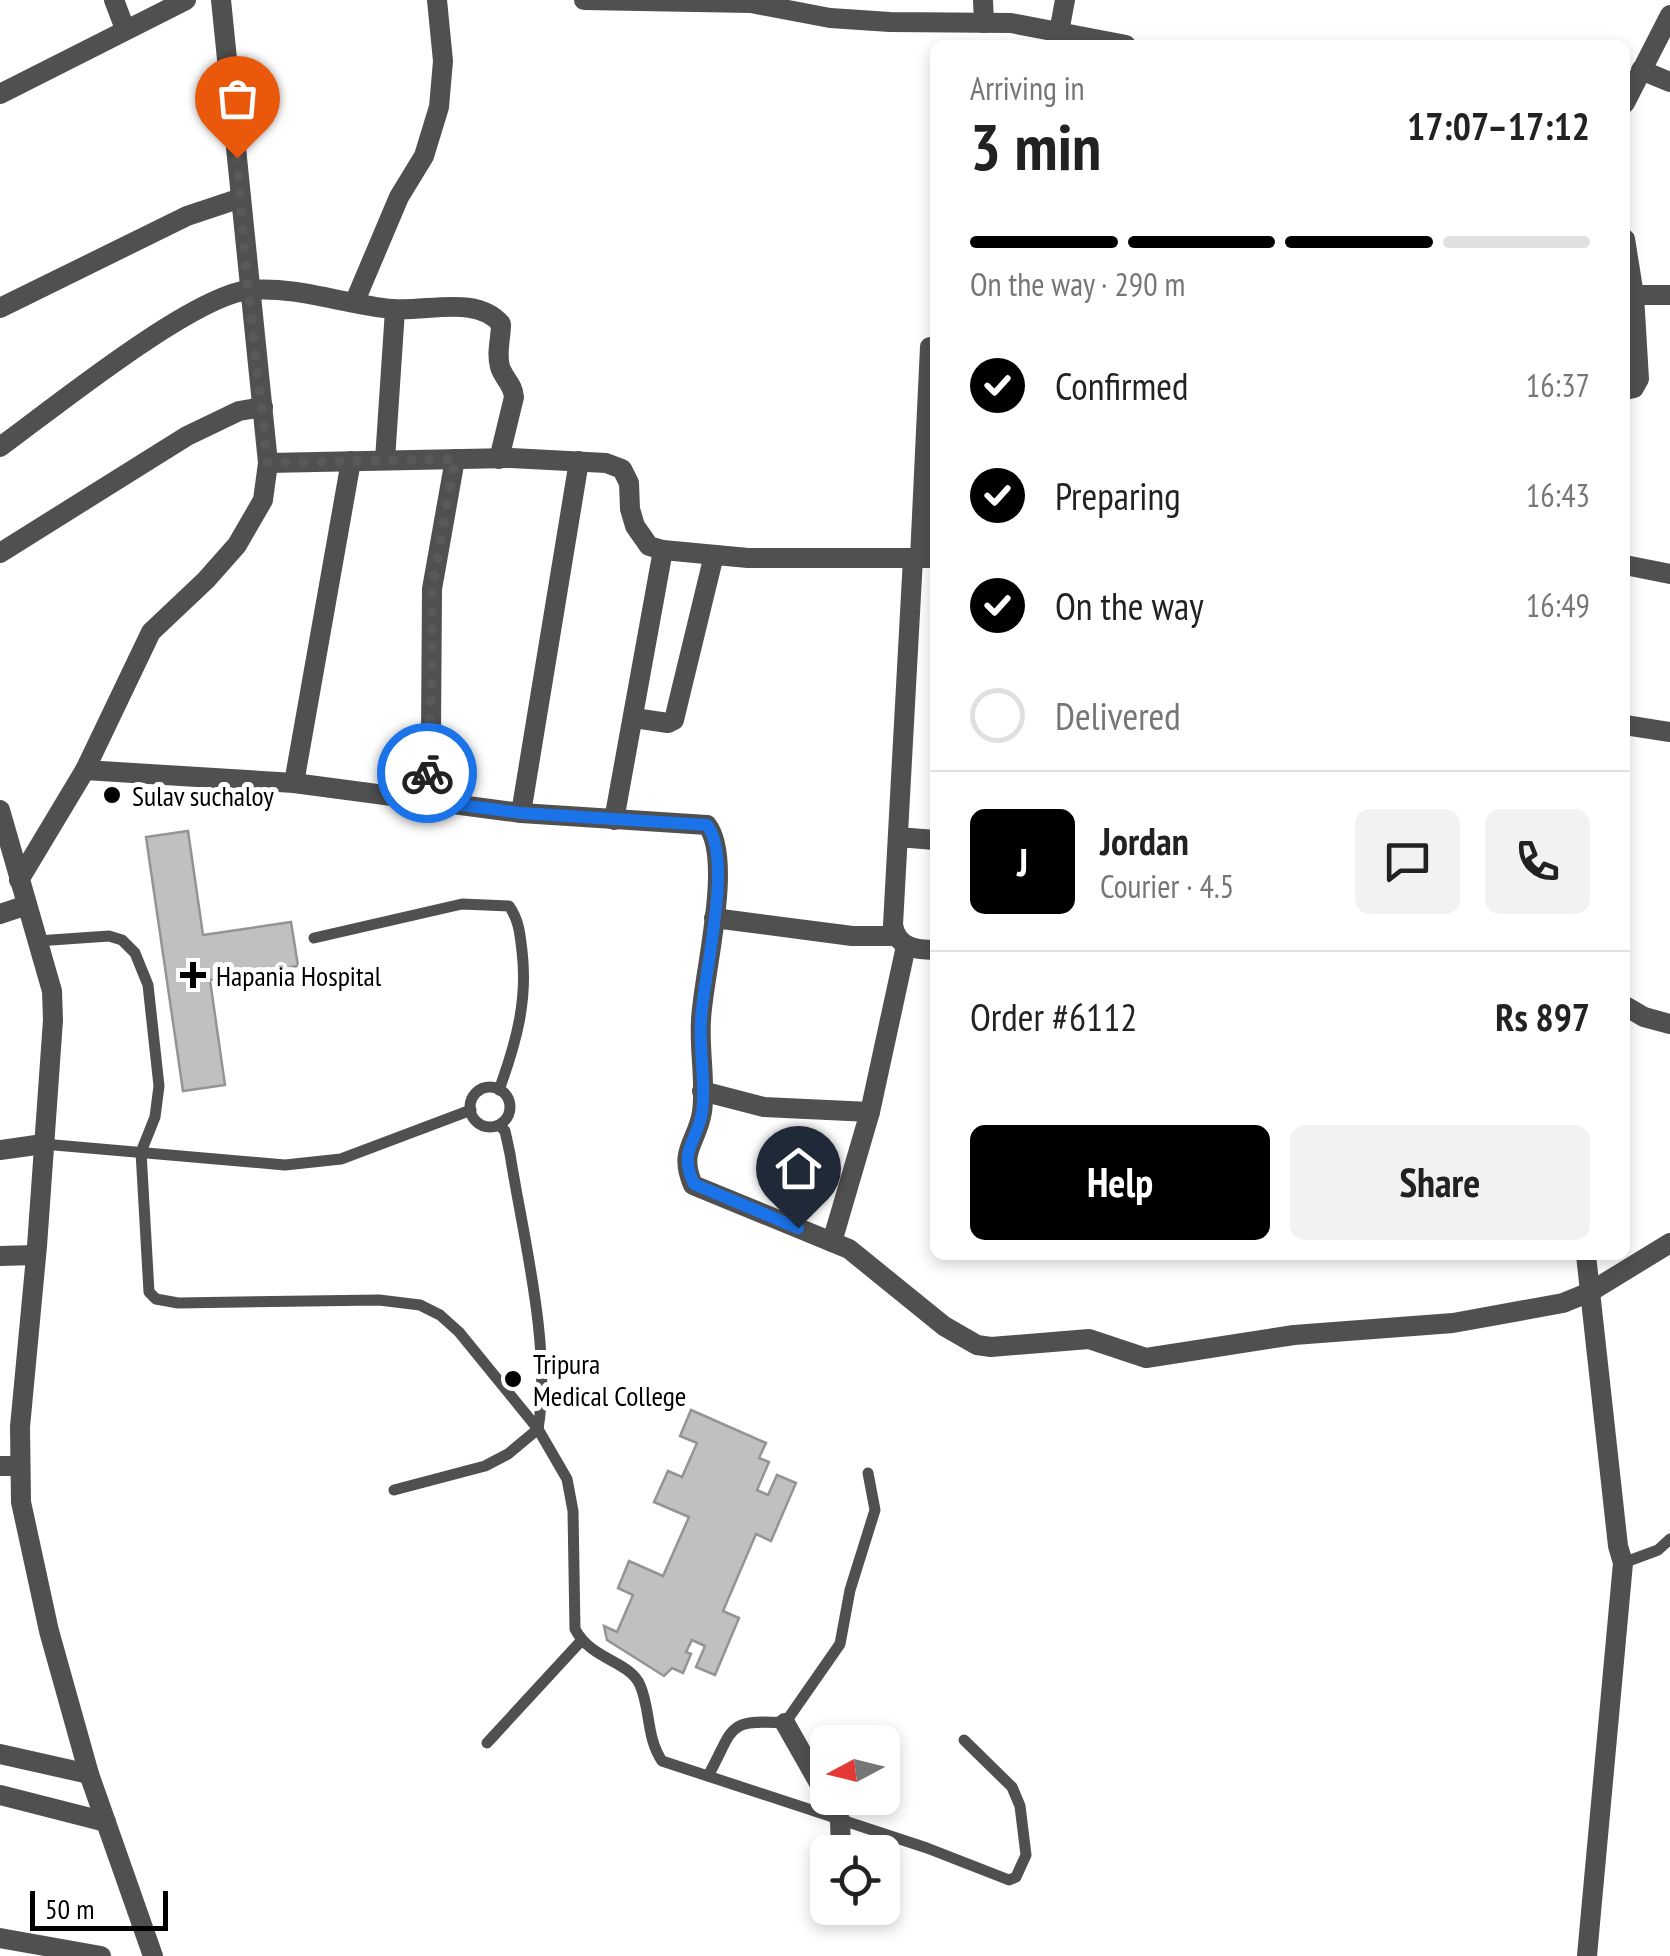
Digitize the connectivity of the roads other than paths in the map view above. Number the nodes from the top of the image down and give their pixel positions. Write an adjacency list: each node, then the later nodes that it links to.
1 (114, 0): 11 (street)
2 (186, 0): 11 (street)
3 (221, 0): 17 (street)
4 (438, 0): 21 (street)
5 (584, 0): 8 (street)
6 (983, 0): 10 (street)
7 (1065, 0): 12 (street)
8 (772, 3): 10 (street)
9 (1670, 15): 14 (street)
10 (984, 23): 12 (street)
11 (125, 29): 16 (street)
12 (1059, 32): 13 (street)
13 (1100, 40)
14 (1634, 77): 15 (street)
15 (1670, 82)
16 (0, 94)
17 (241, 198): 18 (street); 22 (street)
18 (248, 290): 21 (street); 26 (street); 27 (street)
19 (1630, 295): 20 (street); 25 (street)
20 (1670, 295)
21 (356, 301): 23 (street)
22 (0, 308)
23 (395, 310): 29 (street); 30 (street)
24 (930, 347): 34 (street)
25 (1630, 389)
26 (262, 407): 33 (street); 36 (street)
27 (0, 447)
28 (455, 459): 29 (street); 30 (street); 46 (street)
29 (499, 459): 32 (street)
30 (385, 460): 31 (street)
31 (351, 461): 33 (street); 45 (street)
32 (579, 461): 35 (street); 48 (street)
33 (268, 463): 44 (street)
34 (930, 469): 38 (street)
35 (663, 550): 37 (street); 41 (street)
36 (0, 553)
37 (714, 555): 38 (street); 41 (street)
38 (923, 558): 50 (street)
39 (1630, 566): 40 (street)
40 (1670, 574)
41 (634, 718): 49 (street)
42 (1630, 726): 43 (street)
43 (1670, 732)
44 (85, 770): 45 (street); 52 (street)
45 (294, 782): 46 (street)
46 (424, 800): 48 (street)
47 (0, 810): 52 (street)
48 (521, 813): 49 (street)
49 (614, 820): 55 (street)
50 (898, 836): 51 (street); 58 (street)
51 (930, 839)
52 (19, 880): 53 (street)
53 (27, 906): 54 (street); 57 (street)
54 (0, 914)
55 (714, 918): 58 (street); 63 (street)
56 (314, 938): 62 (lane)
57 (38, 941): 67 (street); 69 (lane)
58 (900, 941): 59 (street); 65 (street)
59 (930, 949)
60 (1630, 1009): 61 (street)
61 (1670, 1024)
62 (499, 1090): 64 (lane); 66 (lane)
63 (702, 1092): 65 (street); 70 (street)
64 (471, 1110): 66 (lane); 69 (lane)
65 (870, 1112): 70 (street)
66 (499, 1125): 76 (lane)
67 (43, 1144): 68 (street); 69 (lane); 72 (street)
68 (0, 1150)
69 (141, 1152): 76 (lane)
70 (832, 1242): 75 (street)
71 (1670, 1243): 75 (street)
72 (36, 1255): 73 (street); 77 (street)
73 (0, 1256)
74 (1587, 1260): 75 (street)
75 (1590, 1292): 81 (street)
76 (538, 1429): 79 (lane); 82 (lane)
77 (10, 1466): 87 (street)
78 (868, 1473): 83 (lane)
79 (394, 1490)
80 (1670, 1540): 81 (lane)
81 (1623, 1562): 96 (street)
82 (581, 1641): 85 (lane); 88 (lane)
83 (785, 1724): 88 (lane); 90 (street)
84 (964, 1740): 90 (lane)
85 (488, 1743)
86 (0, 1754): 87 (street)
87 (89, 1774): 91 (street)
88 (708, 1776): 90 (lane)
89 (0, 1795): 91 (street)
90 (840, 1820): 92 (street)
91 (106, 1822): 94 (street)
92 (840, 1835)
93 (0, 1938): 95 (street)
94 (149, 1955)
95 (101, 1956)
96 (1587, 1956)

